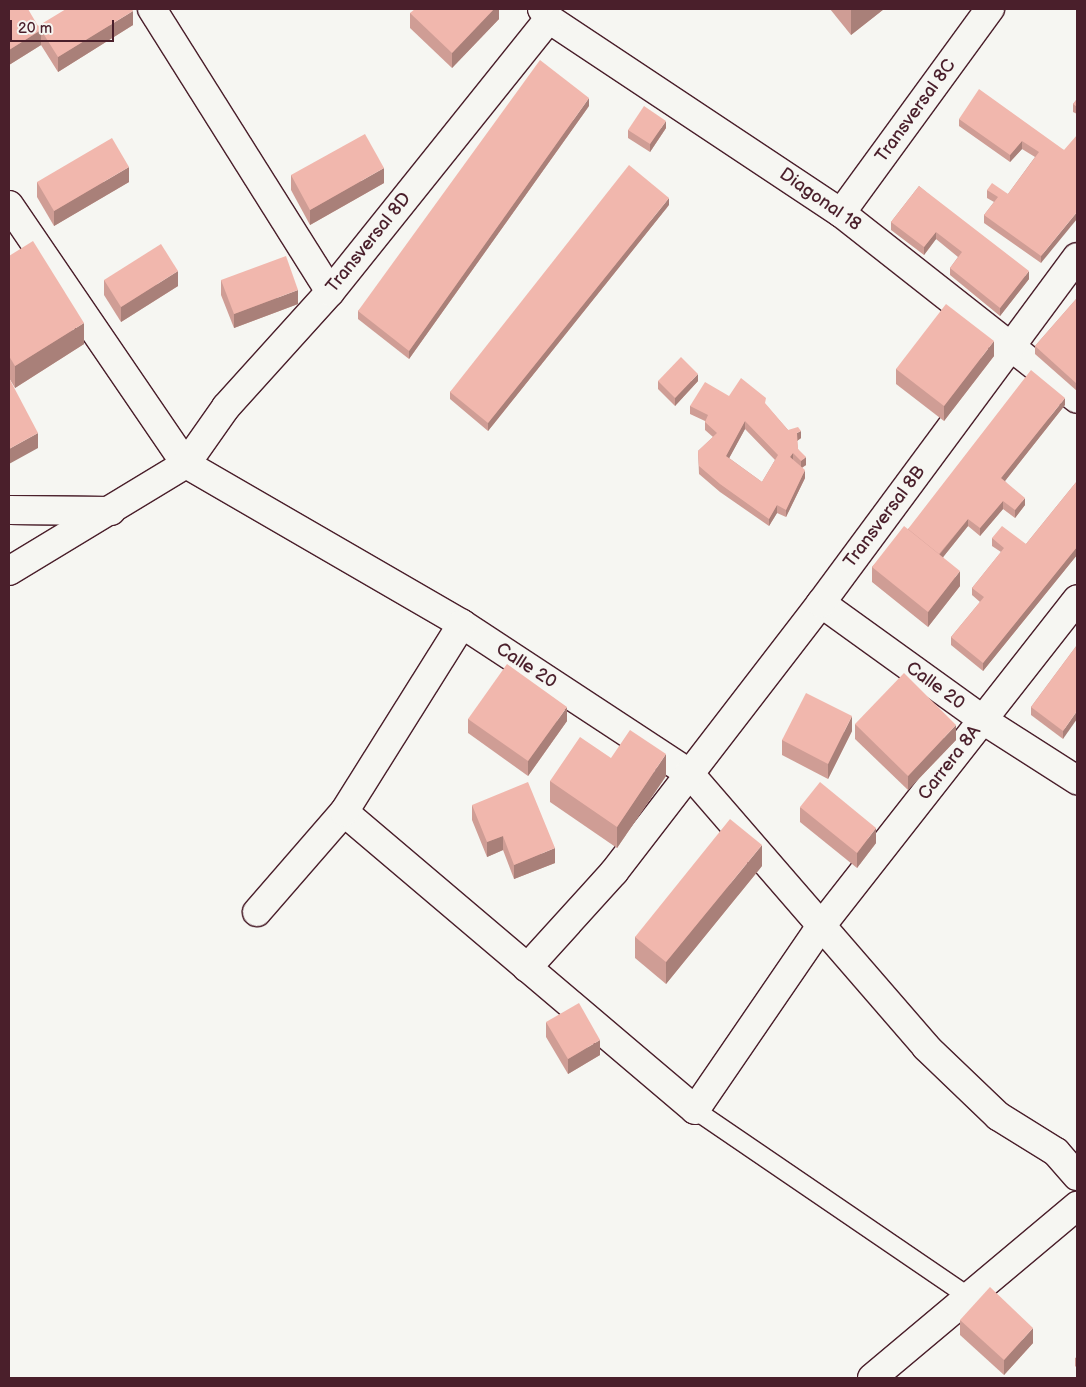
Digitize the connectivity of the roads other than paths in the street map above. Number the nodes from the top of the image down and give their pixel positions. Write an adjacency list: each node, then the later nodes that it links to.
1 (152, 9): 7 (street)
2 (990, 9): 5 (street, Transversal 8C)
3 (545, 14): 5 (street, Diagonal 18); 7 (street, Transversal 8D)
4 (9, 205): 10 (street)
5 (841, 213): 8 (street, Diagonal 18)
6 (1077, 258): 8 (street, Transversal 8B)
7 (330, 292): 10 (street, Transversal 8D)
8 (1014, 345): 9 (street, Diagonal 18); 15 (street, Transversal 8B)
9 (1077, 399)
10 (186, 464): 12 (street); 16 (street, Calle 20)
11 (9, 510): 12 (street)
12 (112, 511): 13 (street)
13 (9, 571)
14 (1077, 599): 17 (street, Carrera 8A)
15 (821, 603): 17 (street, Calle 20); 18 (street, Transversal 8B)
16 (462, 624): 18 (street, Calle 20); 20 (street)
17 (983, 720): 19 (street, Calle 20); 22 (street, Carrera 8A)
18 (689, 773): 22 (street, Calle 20); 23 (street, Transversal 8B)
19 (1077, 780)
20 (344, 812): 21 (street); 23 (street)
21 (256, 912)
22 (821, 926): 24 (street, Carrera 8A); 25 (street, Calle 20)
23 (527, 968): 24 (street)
24 (696, 1110): 27 (lane)
25 (1077, 1176)
26 (1077, 1206): 27 (street)
27 (969, 1296): 28 (street)
28 (872, 1378)

